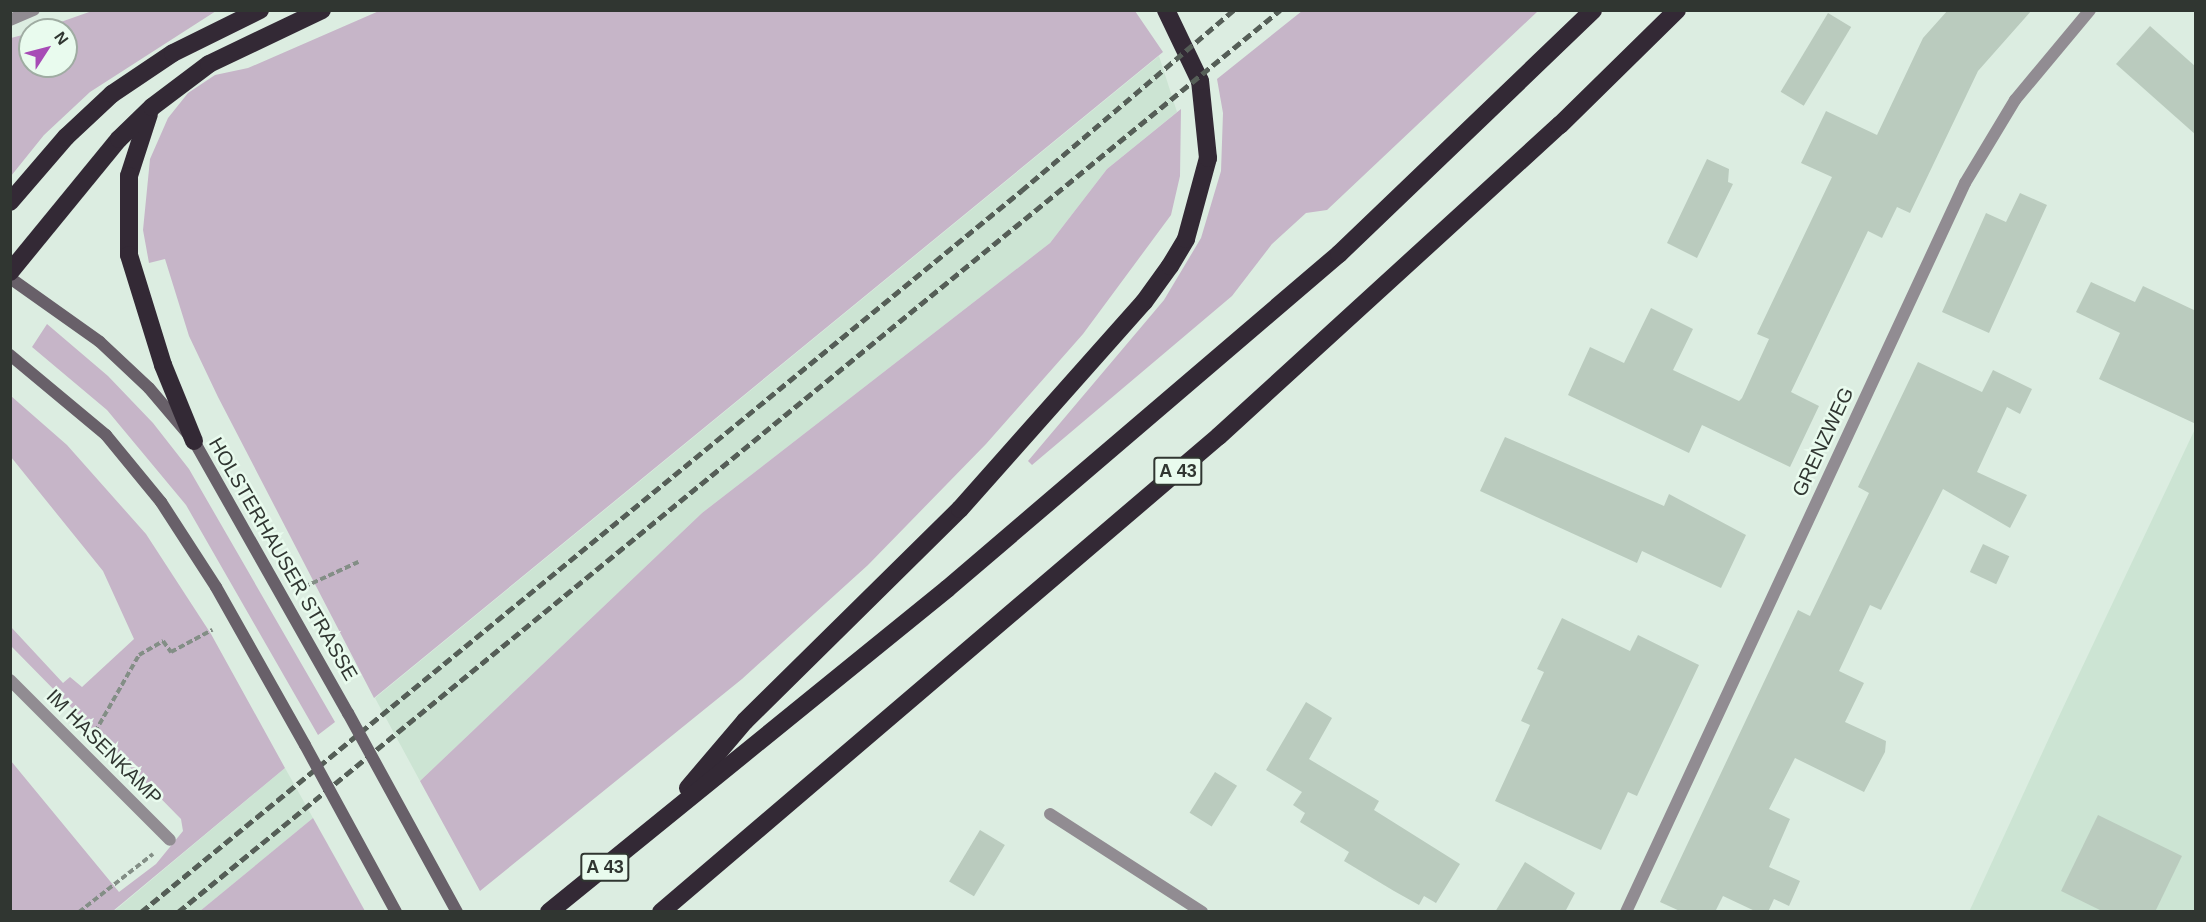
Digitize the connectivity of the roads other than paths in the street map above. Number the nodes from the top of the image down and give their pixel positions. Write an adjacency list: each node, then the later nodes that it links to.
1 (34, 10): 8 (street)
2 (260, 10): 10 (highway)
3 (322, 10): 9 (highway)
4 (1166, 10): 17 (highway)
5 (1593, 10): 17 (highway, A 43)
6 (1677, 10): 22 (highway, A 43)
7 (2090, 10): 24 (street, GRENZWEG)
8 (10, 20)
9 (152, 106): 11 (highway); 14 (highway)
10 (10, 202)
11 (10, 272)
12 (10, 278): 14 (main road, HOLSTERHAUSER STRASSE)
13 (10, 355): 19 (main road, bridge)
14 (194, 441): 20 (main road, HOLSTERHAUSER STRASSE, bridge)
15 (10, 680): 18 (street, IM HASENKAMP)
16 (1050, 814): 23 (street)
17 (660, 822): 21 (highway, A 43)
18 (170, 840)
19 (396, 912)
20 (457, 912)
21 (549, 912)
22 (661, 912)
23 (1202, 912)
24 (1626, 912)

